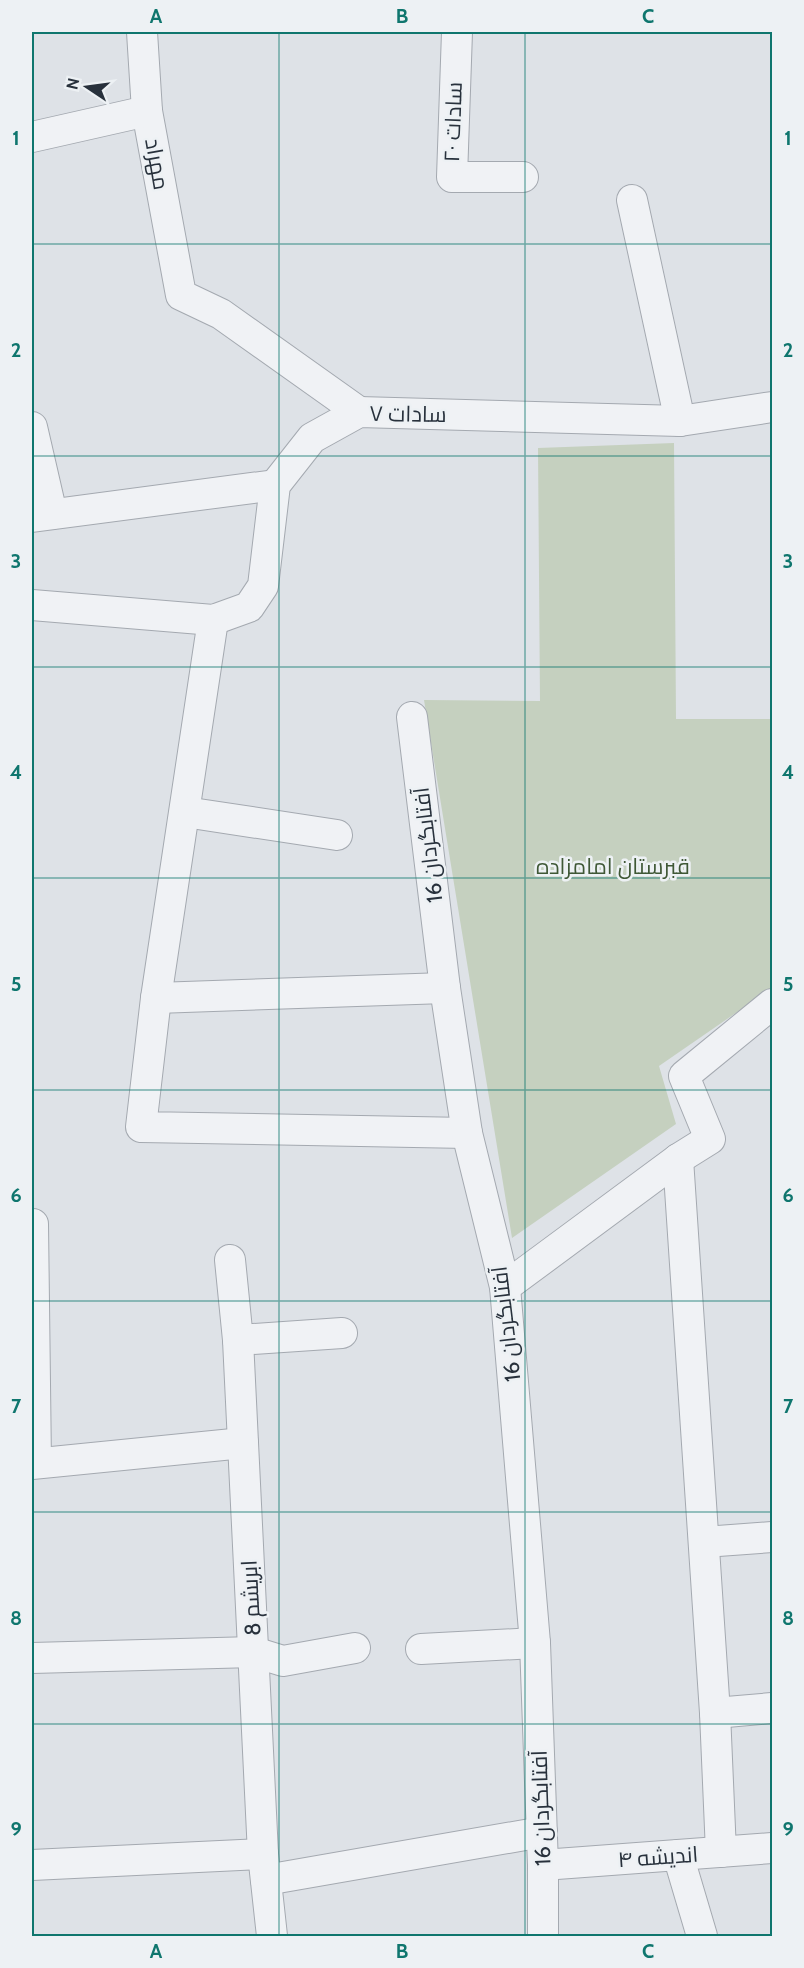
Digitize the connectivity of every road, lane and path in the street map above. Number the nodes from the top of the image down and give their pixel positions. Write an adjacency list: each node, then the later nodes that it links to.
1 (142, 32): 3 (street, مهراد)
2 (457, 32): 5 (street, سادات ۲۰)
3 (147, 111): 4 (street); 8 (street, مهراد)
4 (32, 137)
5 (523, 177)
6 (632, 200): 9 (street)
7 (772, 407): 9 (street, سادات ۷)
8 (359, 412): 9 (street, سادات ۷); 11 (street, سادات ۷)
9 (680, 421)
10 (32, 427): 12 (street)
11 (275, 485): 12 (street); 14 (street)
12 (42, 516)
13 (32, 605): 14 (street)
14 (213, 620): 16 (street)
15 (412, 717): 18 (street, آفتابگردان 16)
16 (185, 812): 17 (street); 19 (street)
17 (337, 835)
18 (446, 988): 19 (street); 21 (street, آفتابگردان 16)
19 (156, 998): 21 (street)
20 (772, 1004): 22 (street)
21 (467, 1133): 25 (street, آفتابگردان 16)
22 (678, 1160): 25 (street); 32 (street)
23 (33, 1224): 28 (street)
24 (230, 1260): 27 (street, ابریشم 8)
25 (505, 1287): 33 (street, آفتابگردان 16)
26 (342, 1333): 27 (street)
27 (238, 1340): 29 (street, ابریشم 8)
28 (33, 1344): 30 (street)
29 (243, 1443): 30 (street); 36 (street, ابریشم 8)
30 (34, 1463)
31 (772, 1537): 32 (street)
32 (704, 1542): 39 (street)
33 (535, 1643): 35 (street); 40 (street, آفتابگردان 16)
34 (355, 1648): 36 (street)
35 (421, 1648)
36 (254, 1652): 37 (street); 46 (street, ابریشم 8)
37 (32, 1658)
38 (772, 1708): 39 (street)
39 (715, 1713): 42 (street)
40 (542, 1832): 45 (street, آفتابگردان 16); 46 (street)
41 (772, 1848): 42 (street, اندیشه ۴)
42 (721, 1852): 43 (street, اندیشه ۴)
43 (678, 1855): 45 (street, اندیشه ۴); 49 (street)
44 (32, 1865): 46 (street)
45 (543, 1865): 48 (street, آفتابگردان 16)
46 (265, 1867): 47 (street, ابریشم 8)
47 (272, 1936)
48 (543, 1936)
49 (702, 1936)

